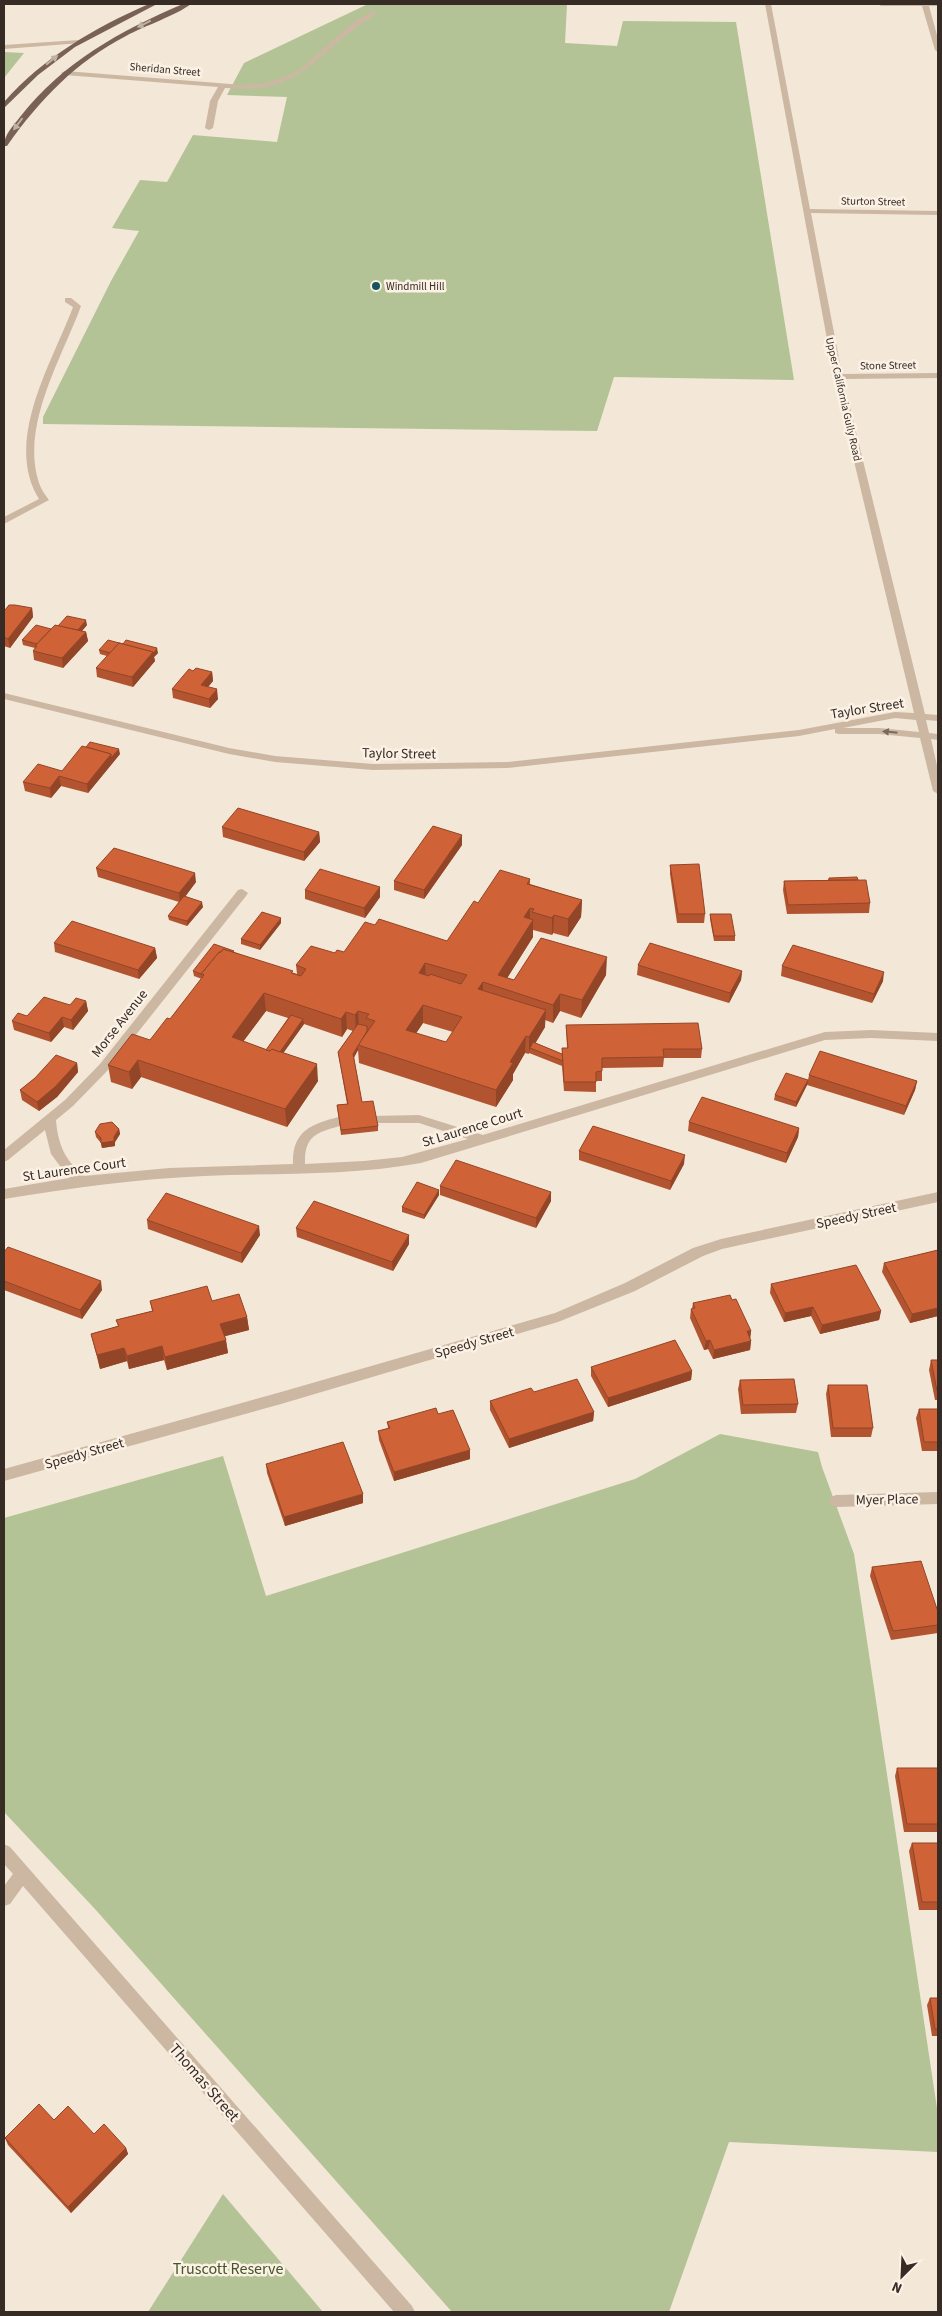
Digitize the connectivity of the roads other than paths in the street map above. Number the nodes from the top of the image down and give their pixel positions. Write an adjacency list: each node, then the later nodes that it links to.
1 (154, 4): 8 (main road)
2 (188, 4): 11 (main road, one-way to 11)
3 (768, 4): 16 (street, Upper California Gully Road)
4 (881, 4): 5 (street)
5 (925, 4): 6 (street); 10 (street)
6 (938, 4)
7 (375, 12): 12 (street, Sheridan Street)
8 (79, 42): 9 (street); 13 (main road, one-way to 8)
9 (4, 47)
10 (938, 50)
11 (65, 72): 12 (street, Sheridan Street); 15 (main road, one-way to 15)
12 (223, 85): 14 (street)
13 (4, 106)
14 (209, 128)
15 (4, 144)
16 (807, 211): 17 (street, Sturton Street); 20 (street, Upper California Gully Road)
17 (938, 213)
18 (68, 300): 21 (street)
19 (938, 375): 20 (street, Stone Street)
20 (838, 377): 23 (street, Upper California Gully Road)
21 (4, 521)
22 (4, 696): 25 (street, Taylor Street)
23 (920, 715): 24 (street, Taylor Street); 25 (street, Taylor Street); 26 (street, Upper California Gully Road)
24 (938, 718)
25 (800, 733): 26 (street, Taylor Street, one-way to 25)
26 (925, 736): 27 (street, Taylor Street); 28 (street, Upper California Gully Road)
27 (938, 737)
28 (938, 791)
29 (242, 893): 31 (street, Morse Avenue)
30 (938, 1037): 34 (street, St Laurence Court)
31 (50, 1118): 35 (street, Morse Avenue); 37 (street)
32 (376, 1118): 34 (street)
33 (339, 1122): 36 (street)
34 (482, 1139): 36 (street, St Laurence Court)
35 (4, 1156)
36 (299, 1169): 37 (street, St Laurence Court)
37 (82, 1182): 38 (street, St Laurence Court)
38 (4, 1194)
39 (938, 1197): 40 (street, Speedy Street)
40 (4, 1475)
41 (938, 1498): 42 (street, Myer Place)
42 (836, 1501)
43 (4, 1852): 44 (street, Thomas Street)
44 (23, 1874): 45 (street); 46 (street, Thomas Street)
45 (4, 1898)
46 (406, 2312)

